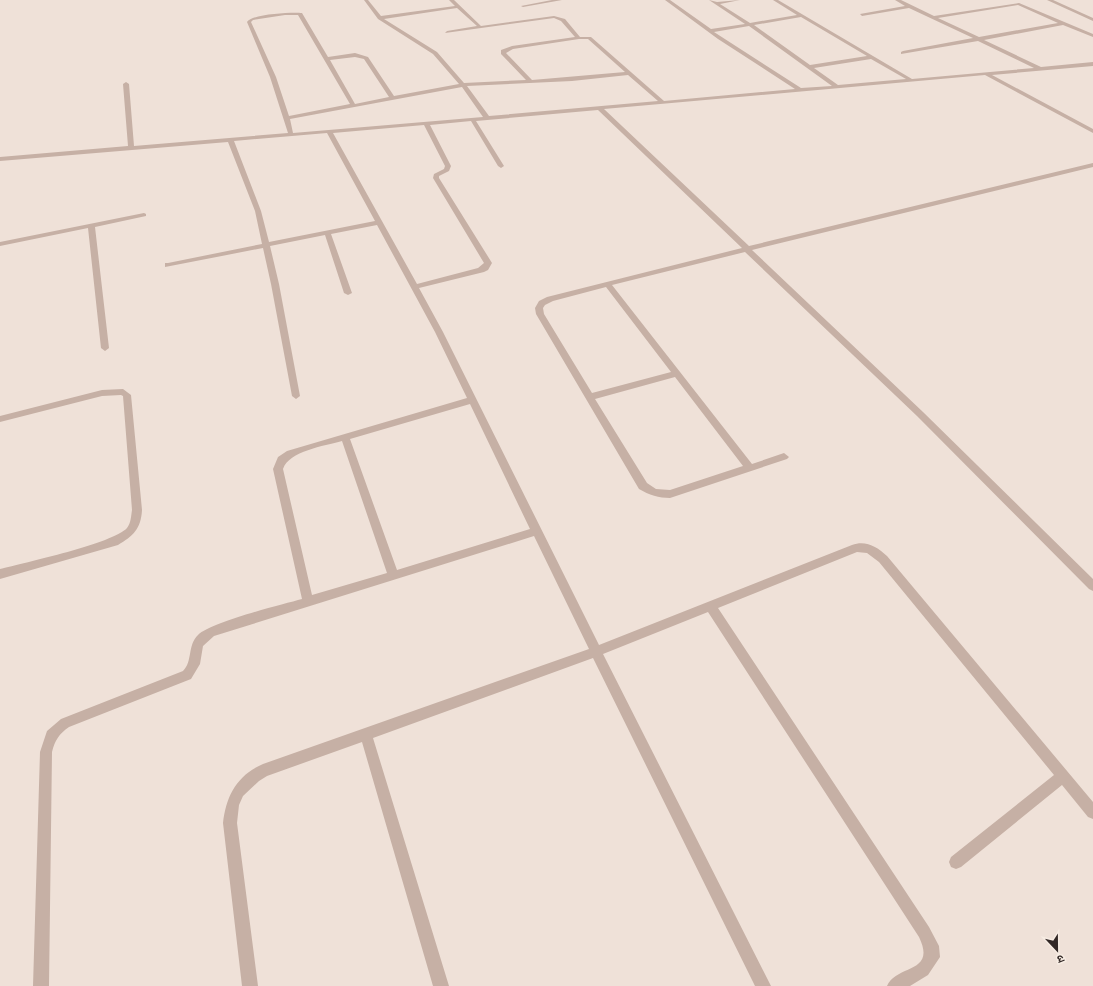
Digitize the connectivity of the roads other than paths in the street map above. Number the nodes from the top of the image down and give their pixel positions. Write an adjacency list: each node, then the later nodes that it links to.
1 (366, 0): 17 (street)
2 (451, 0): 11 (street)
3 (560, 0): 12 (street)
4 (667, 0): 23 (street)
5 (738, 0): 9 (street)
6 (775, 0): 15 (street)
7 (897, 0): 10 (street)
8 (1049, 0): 19 (street)
9 (713, 2): 21 (street)
10 (910, 6): 14 (street); 16 (street)
11 (458, 7): 17 (street); 22 (street)
12 (528, 10)
13 (532, 14): 18 (street)
14 (862, 15)
15 (800, 16): 21 (street); 29 (street)
16 (934, 17): 20 (street); 27 (street)
17 (380, 18): 39 (street)
18 (537, 19): 22 (street); 26 (street)
19 (1093, 20)
20 (1065, 23): 25 (street); 27 (street)
21 (749, 24): 23 (street); 32 (street)
22 (480, 27): 24 (street)
23 (710, 31): 41 (street)
24 (446, 32)
25 (1093, 36)
26 (579, 38): 34 (street); 37 (street)
27 (979, 40): 28 (street); 33 (street)
28 (903, 53)
29 (872, 57): 32 (street); 36 (street)
30 (327, 59): 42 (street); 44 (street); 46 (street)
31 (1093, 64): 33 (street)
32 (810, 68): 40 (street)
33 (1039, 68): 35 (street)
34 (630, 73): 37 (street); 43 (street)
35 (988, 74): 36 (street); 51 (street)
36 (911, 80): 40 (street)
37 (530, 81): 39 (street)
38 (126, 84): 54 (street)
39 (462, 85): 42 (street); 47 (street)
40 (838, 87): 41 (street)
41 (800, 90): 43 (street)
42 (392, 98): 44 (street)
43 (662, 102): 45 (street)
44 (353, 105): 46 (street)
45 (598, 108): 47 (street); 64 (street)
46 (286, 118): 52 (street)
47 (487, 118): 48 (street)
48 (472, 120): 49 (street); 57 (street)
49 (426, 124): 50 (street); 67 (street)
50 (329, 131): 52 (street); 59 (street)
51 (1093, 131)
52 (291, 135): 53 (street)
53 (230, 140): 54 (street); 63 (street)
54 (131, 148): 55 (street)
55 (0, 159)
56 (1093, 165): 64 (street)
57 (501, 166)
58 (144, 215): 60 (street)
59 (378, 222): 61 (street); 67 (street)
60 (91, 226): 62 (street); 69 (street)
61 (327, 232): 63 (street); 68 (street)
62 (0, 244)
63 (266, 244): 65 (street); 71 (street)
64 (747, 249): 66 (street); 81 (street)
65 (168, 265)
66 (608, 285): 70 (street); 72 (street)
67 (414, 287): 73 (street)
68 (348, 293)
69 (105, 348)
70 (676, 374): 72 (street); 77 (street)
71 (296, 396)
72 (590, 397): 77 (street)
73 (472, 400): 75 (street); 78 (street)
74 (0, 419): 79 (street)
75 (345, 437): 80 (street); 82 (street)
76 (784, 457): 77 (street)
77 (750, 468)
78 (536, 531): 80 (street); 84 (street)
79 (0, 574)
80 (393, 574): 82 (street)
81 (1093, 586)
82 (308, 601): 89 (street)
83 (711, 607): 84 (street); 86 (street); 93 (street)
84 (596, 652): 85 (street); 92 (street)
85 (366, 734): 90 (street); 91 (street)
86 (1063, 776): 87 (street); 88 (street)
87 (1093, 812)
88 (956, 862)
89 (41, 986)
90 (250, 986)
91 (441, 986)
92 (763, 986)
93 (895, 986)

